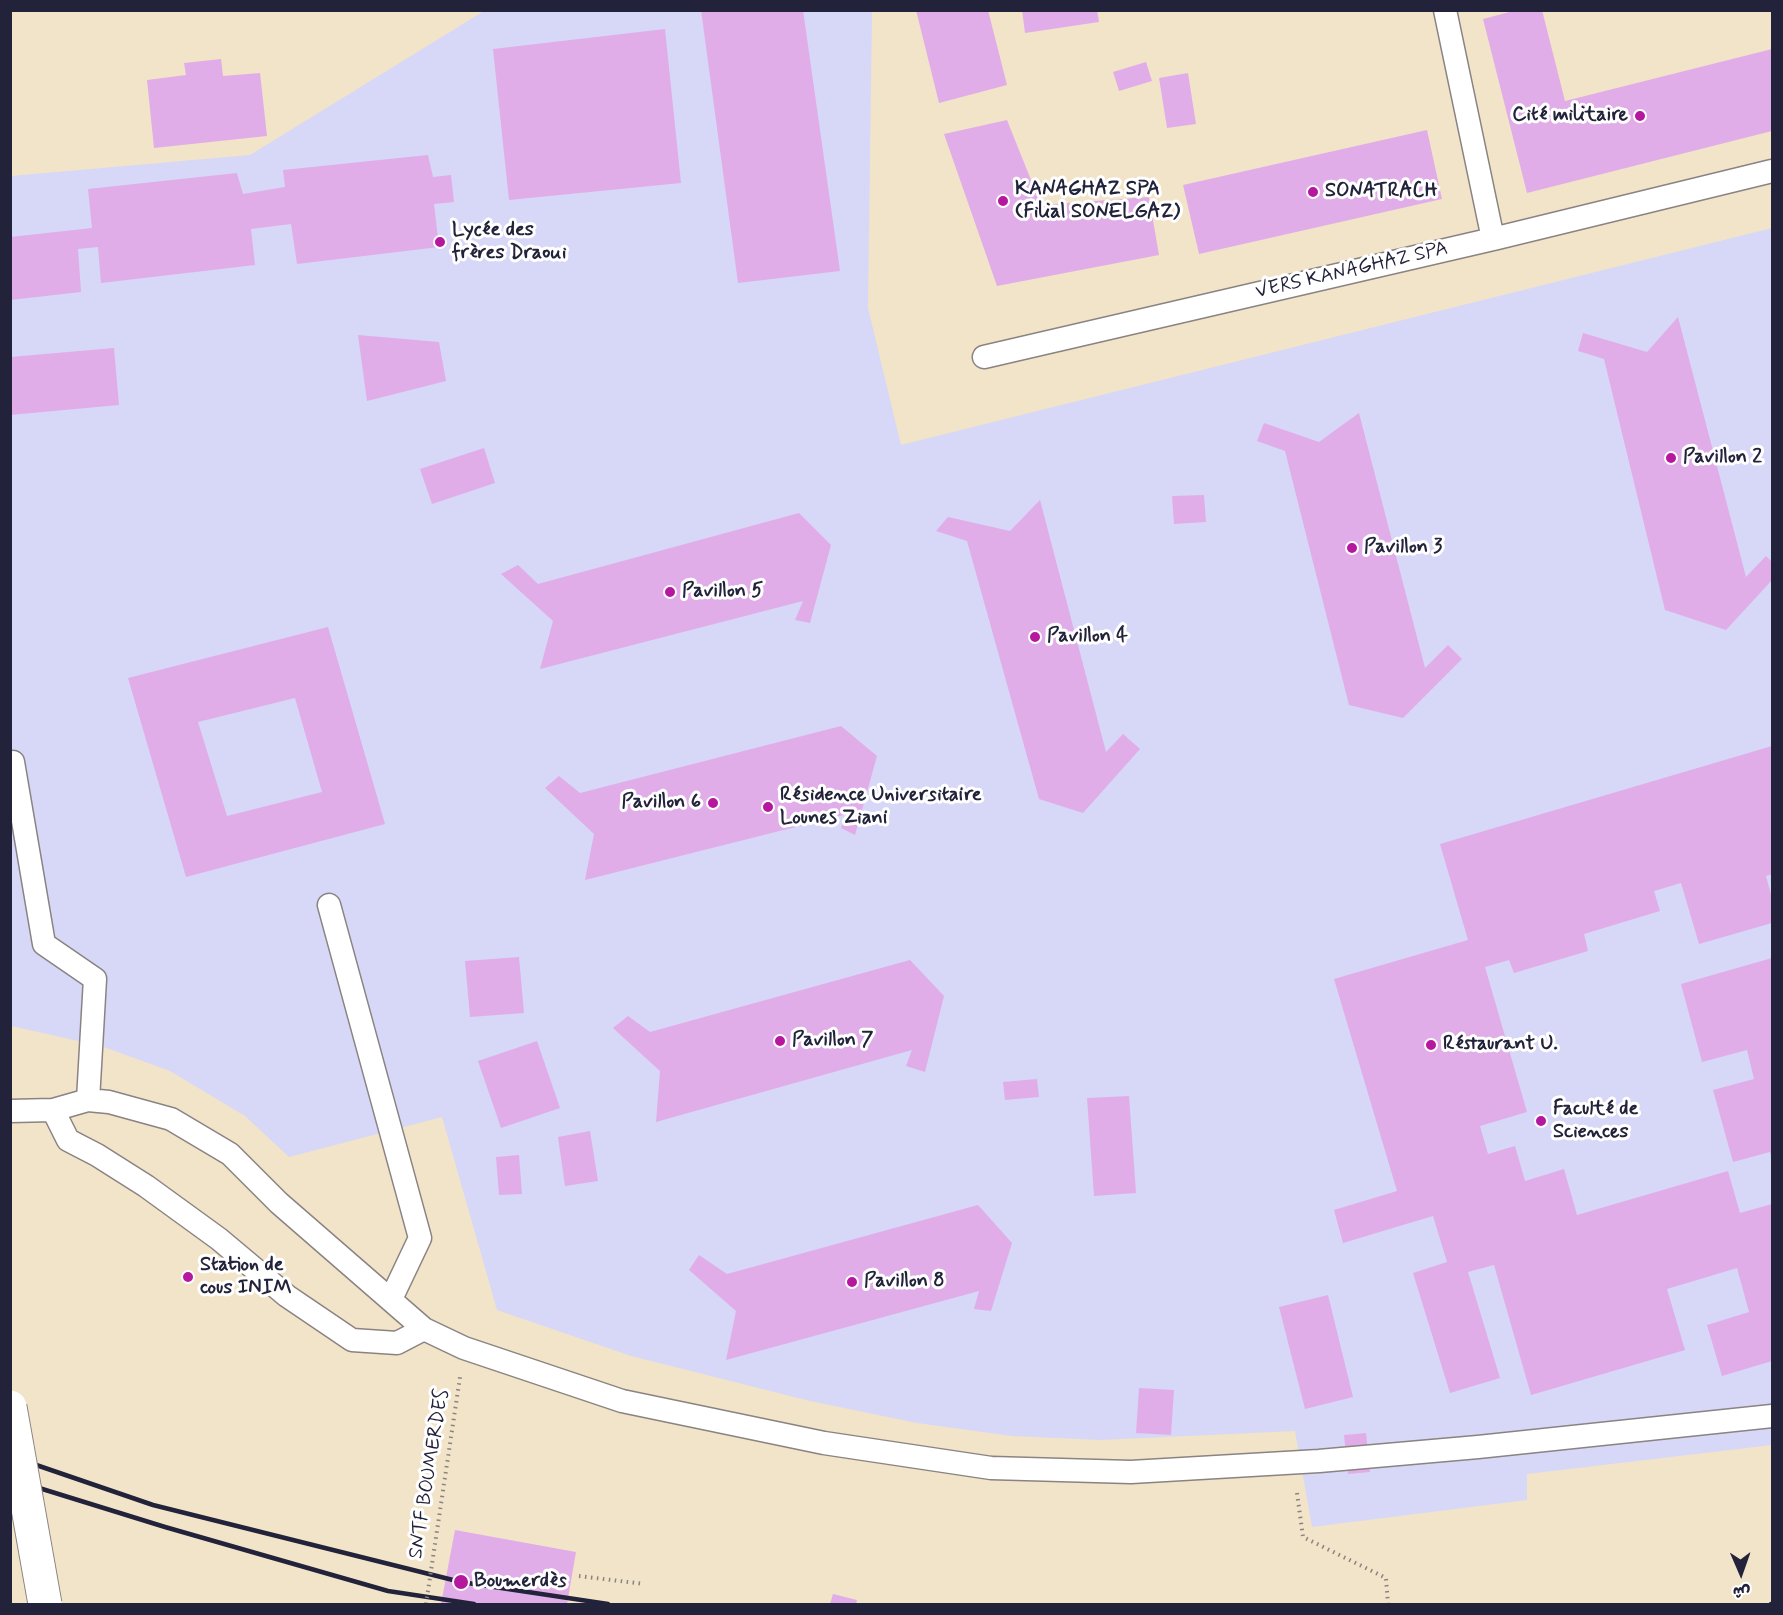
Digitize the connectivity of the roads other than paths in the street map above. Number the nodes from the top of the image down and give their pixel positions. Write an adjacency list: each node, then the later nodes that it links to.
1 (1445, 10): 3 (lane)
2 (1773, 171): 3 (lane, VERS KANAGHAZ SPA)
3 (1493, 239): 4 (lane, VERS KANAGHAZ SPA)
4 (984, 357)
5 (14, 762): 7 (lane)
6 (329, 906): 10 (lane)
7 (88, 1100): 8 (lane); 10 (lane)
8 (53, 1110): 9 (lane); 11 (lane)
9 (10, 1111)
10 (391, 1299): 11 (lane)
11 (424, 1329): 13 (lane)
12 (10, 1407): 14 (main road, bridge)
13 (1773, 1416)
14 (45, 1605)

